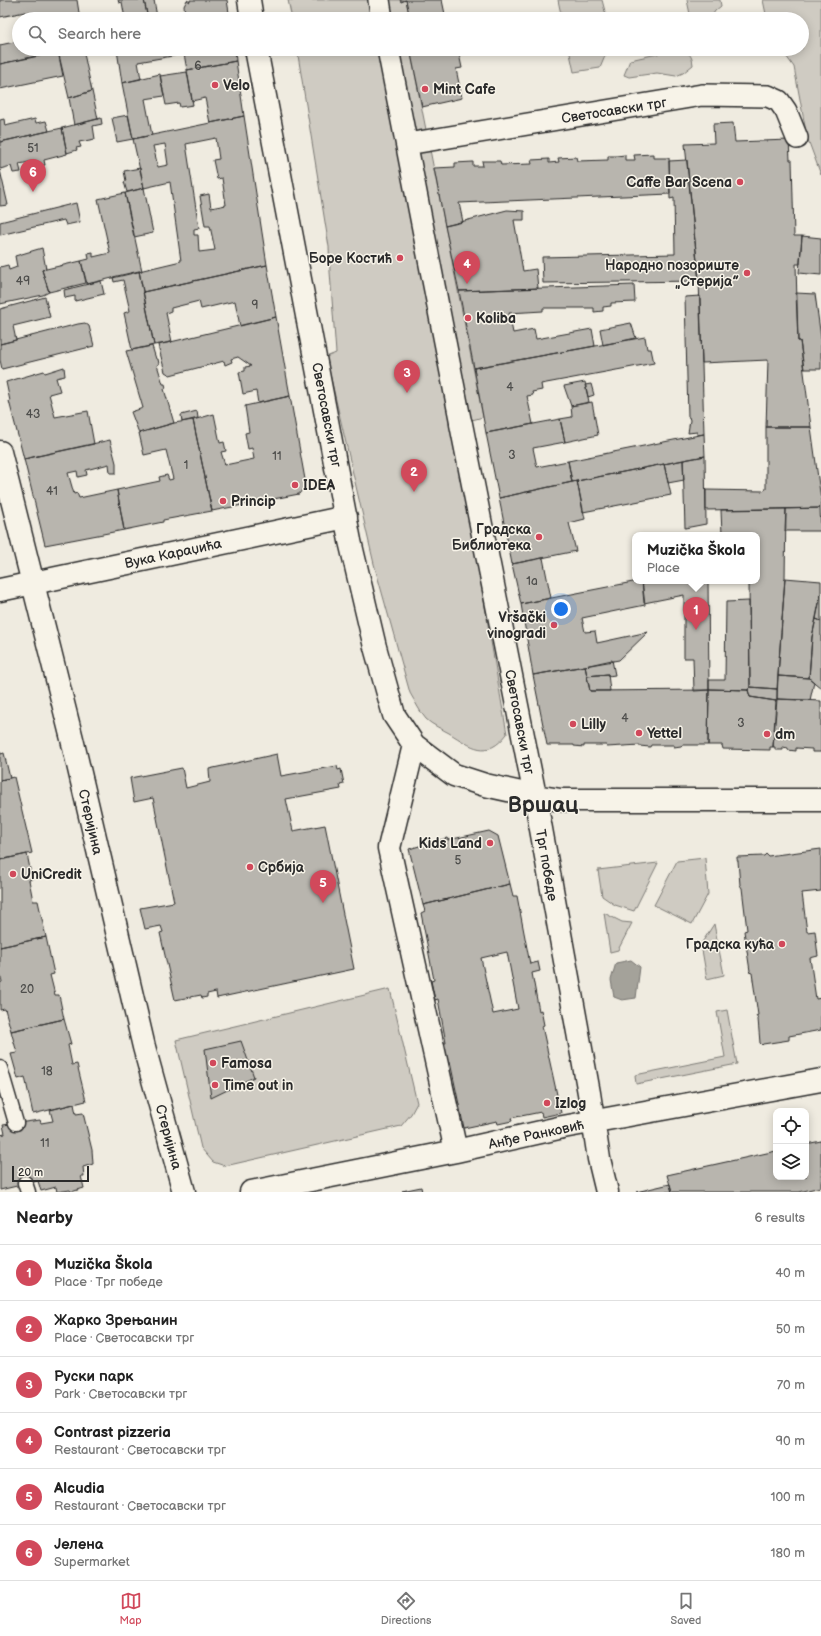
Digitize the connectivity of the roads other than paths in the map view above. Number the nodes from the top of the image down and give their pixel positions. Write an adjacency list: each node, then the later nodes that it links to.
1 (249, 0): 3 (street)
2 (379, 0): 4 (street)
3 (251, 12)
4 (381, 12)
5 (257, 56): 11 (street, Светосавски трг)
6 (389, 56): 8 (street, Светосавски трг)
7 (797, 138): 8 (street, Светосавски трг)
8 (407, 144): 9 (street, Светосавски трг)
9 (461, 424): 15 (street, Светосавски трг)
10 (0, 452): 12 (street, Стеријина)
11 (346, 517): 12 (street, Вука Караџића); 14 (street, Светосавски трг)
12 (33, 583): 13 (street, Вука Караџића); 22 (street, Стеријина)
13 (0, 590)
14 (414, 745): 15 (street, Светосавски трг); 21 (street)
15 (535, 796): 16 (street); 19 (street, Трг победе)
16 (821, 800)
17 (0, 1068): 20 (lane)
18 (821, 1080): 19 (street, Анђе Ранковић)
19 (593, 1122): 21 (street, Анђе Ранковић); 24 (street, Трг победе)
20 (16, 1123)
21 (456, 1151): 23 (street, Анђе Ранковић)
22 (184, 1192)
23 (251, 1192)
24 (607, 1192)

